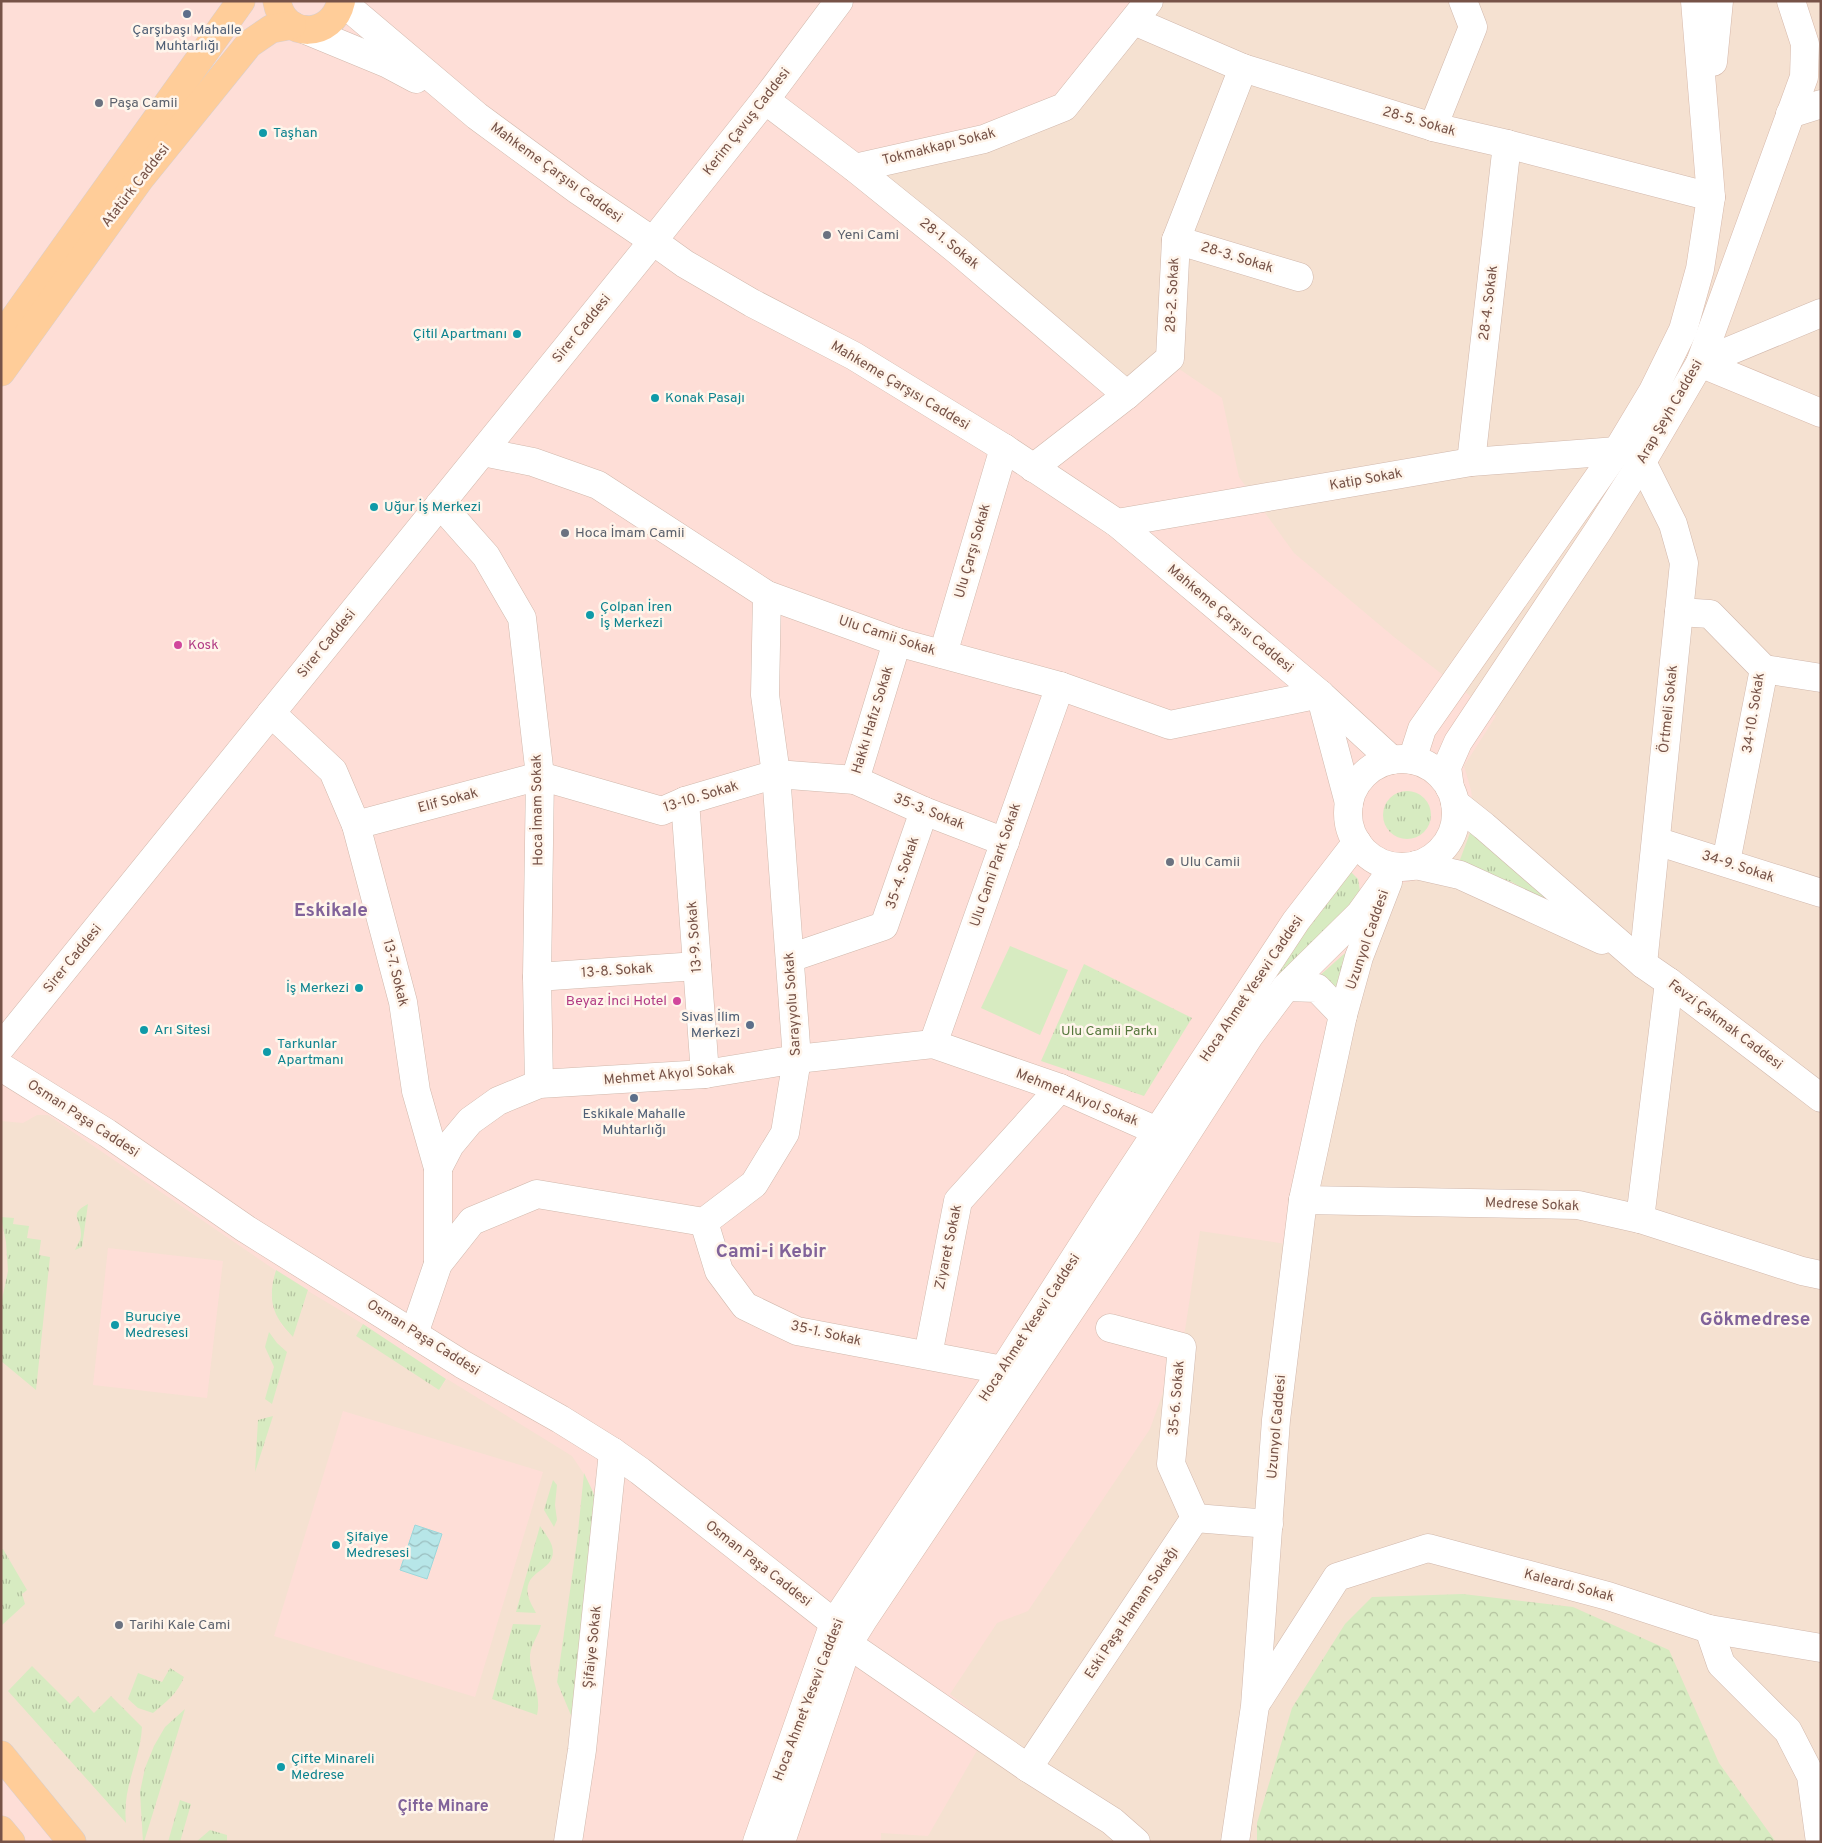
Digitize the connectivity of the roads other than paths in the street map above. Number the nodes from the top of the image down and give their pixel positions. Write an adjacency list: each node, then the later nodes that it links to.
1 (240, 1): 25 (main road, Atatürk Caddesi)
2 (277, 1): 10 (main road)
3 (341, 1): 10 (main road, Atatürk Caddesi); 13 (street, Mahkeme Çarşısı Caddesi)
4 (839, 1): 12 (street, Kerim Çavuş Caddesi)
5 (1463, 1): 17 (street)
6 (1695, 1): 16 (street, Arap Şeyh Caddesi)
7 (1719, 1): 16 (street)
8 (1791, 1): 15 (street, Arap Şeyh Caddesi)
9 (1142, 11): 11 (street, 28-5. Sokak); 19 (street, Tokmakkapı Sokak)
10 (299, 27): 13 (street, Mahkeme Çarşısı Caddesi); 27 (main road, Atatürk Caddesi)
11 (1243, 68): 17 (street, 28-5. Sokak); 21 (street, 28-2. Sokak)
12 (765, 100): 19 (street, 28-1. Sokak); 22 (street, Kerim Çavuş Caddesi)
13 (462, 103): 22 (street, Mahkeme Çarşısı Caddesi)
14 (1821, 104): 15 (street)
15 (1790, 114): 26 (street, Arap Şeyh Caddesi)
16 (1706, 127): 20 (street, Arap Şeyh Caddesi)
17 (1433, 128): 18 (street, 28-5. Sokak)
18 (1507, 144): 20 (street, 28-5. Sokak); 33 (street, 28-4. Sokak)
19 (855, 168): 28 (street, 28-1. Sokak)
20 (1711, 197): 31 (street, Arap Şeyh Caddesi)
21 (1176, 240): 23 (street, 28-3. Sokak); 28 (street, 28-2. Sokak)
22 (653, 241): 30 (street, Mahkeme Çarşısı Caddesi); 32 (street, Sirer Caddesi)
23 (1299, 277)
24 (1821, 313): 26 (street)
25 (1, 337)
26 (1700, 363): 29 (street); 34 (street, Arap Şeyh Caddesi)
27 (1, 372)
28 (1127, 395): 35 (street, 28-2. Sokak)
29 (1821, 413)
30 (1004, 448): 35 (street, Mahkeme Çarşısı Caddesi); 41 (street, Ulu Çarşı Sokak)
31 (1617, 451): 33 (street, Katip Sokak); 47 (street, Arap Şeyh Caddesi)
32 (483, 452): 36 (street, Sirer Caddesi); 38 (street, Ulu Camii Sokak)
33 (1471, 462): 37 (street, Katip Sokak)
34 (1642, 462): 39 (street, Örtmeli Sokak); 51 (street, Arap Şeyh Caddesi)
35 (1033, 468): 37 (street, Mahkeme Çarşısı Caddesi)
36 (440, 504): 46 (street, Sirer Caddesi); 49 (street, Hoca İmam Sokak)
37 (1117, 523): 45 (street, Mahkeme Çarşısı Caddesi)
38 (767, 595): 40 (street, Ulu Camii Sokak); 48 (street, Sarayyolu Sokak)
39 (1679, 612): 42 (street, 34-10. Sokak); 56 (street, Örtmeli Sokak)
40 (897, 642): 41 (street, Ulu Camii Sokak); 50 (street, Hakkı Hafız Sokak)
41 (943, 654): 44 (street, Ulu Camii Sokak)
42 (1764, 669): 43 (street); 59 (street, 34-10. Sokak)
43 (1821, 678)
44 (1060, 686): 45 (street, Ulu Camii Sokak); 57 (street, Ulu Cami Park Sokak)
45 (1320, 694): 47 (street); 53 (street)
46 (271, 713): 55 (street, 13-7. Sokak); 70 (street, Sirer Caddesi)
47 (1402, 760): 51 (street); 53 (street)
48 (776, 774): 50 (street, Hakkı Hafız Sokak); 52 (street, 13-10. Sokak); 62 (street, Sarayyolu Sokak)
49 (540, 776): 52 (street, 13-10. Sokak); 55 (street, Elif Sokak); 65 (street, Hoca İmam Sokak)
50 (855, 780): 54 (street, 35-3. Sokak)
51 (1452, 795): 60 (street); 63 (street, Fevzi Çakmak Caddesi)
52 (686, 801): 64 (street, 13-9. Sokak)
53 (1349, 803): 58 (street)
54 (924, 811): 57 (street, 35-3. Sokak); 62 (street, 35-4. Sokak)
55 (356, 826): 78 (street, 13-7. Sokak)
56 (1656, 841): 59 (street, 34-9. Sokak); 63 (street, Örtmeli Sokak)
57 (1005, 842): 69 (street, Ulu Cami Park Sokak)
58 (1357, 842): 60 (street); 77 (street, Hoca Ahmet Yesevi Caddesi)
59 (1726, 862): 61 (street, 34-9. Sokak)
60 (1405, 866): 63 (street, Fevzi Çakmak Caddesi); 67 (street, Hoca Ahmet Yesevi Caddesi); 68 (street, Uzunyol Caddesi)
61 (1821, 894)
62 (790, 958): 71 (street, Sarayyolu Sokak)
63 (1636, 958): 66 (street, Fevzi Çakmak Caddesi)
64 (697, 966): 65 (street, 13-8. Sokak); 73 (street, 13-9. Sokak)
65 (537, 977): 74 (street, Hoca İmam Sokak)
66 (1669, 982): 76 (street, Fevzi Çakmak Caddesi); 80 (street)
67 (1286, 987): 68 (street, Uzunyol Caddesi); 92 (street, Hoca Ahmet Yesevi Caddesi)
68 (1343, 1015): 79 (street, Uzunyol Caddesi)
69 (933, 1044): 71 (street, Mehmet Akyol Sokak); 75 (street, Mehmet Akyol Sokak)
70 (1, 1047)
71 (797, 1059): 73 (street, Mehmet Akyol Sokak); 81 (street, Sarayyolu Sokak)
72 (1, 1067): 85 (street, Osman Paşa Caddesi)
73 (705, 1074): 74 (street, Mehmet Akyol Sokak)
74 (539, 1084): 78 (street, Mehmet Akyol Sokak)
75 (1060, 1088): 77 (street, Mehmet Akyol Sokak); 86 (street, Ziyaret Sokak)
76 (1821, 1098)
77 (1157, 1131): 87 (street, Hoca Ahmet Yesevi Caddesi)
78 (438, 1168): 82 (street, 13-7. Sokak)
79 (1303, 1200): 80 (street, Medrese Sokak); 90 (street, Uzunyol Caddesi)
80 (1640, 1219): 83 (street, Medrese Sokak)
81 (704, 1222): 82 (street); 86 (street, 35-1. Sokak)
82 (438, 1264): 85 (street)
83 (1821, 1275)
84 (1110, 1328): 89 (street, 35-6. Sokak)
85 (414, 1334): 88 (street, Osman Paşa Caddesi)
86 (928, 1355): 87 (street, 35-1. Sokak)
87 (1003, 1370): 92 (street, Hoca Ahmet Yesevi Caddesi)
88 (613, 1452): 92 (street, Osman Paşa Caddesi); 100 (street, Şifaiye Sokak)
89 (1195, 1518): 90 (street); 96 (street, Eski Paşa Hamam Sokağı)
90 (1269, 1524): 94 (street, Uzunyol Caddesi)
91 (1709, 1629): 93 (street, Kaleardı Sokak); 94 (street, Kaleardı Sokak); 105 (street)
92 (841, 1634): 96 (street, Osman Paşa Caddesi); 101 (street, Hoca Ahmet Yesevi Caddesi); 102 (street, Hoca Ahmet Yesevi Caddesi)
93 (1821, 1648)
94 (1255, 1706): 104 (street, Uzunyol Caddesi)
95 (1, 1755): 99 (main road)
96 (1028, 1768): 103 (street, Osman Paşa Caddesi)
97 (1, 1830): 98 (main road)
98 (11, 1842)
99 (72, 1842)
100 (568, 1842)
101 (757, 1842)
102 (781, 1842)
103 (1136, 1842)
104 (1235, 1842)
105 (1820, 1842)

